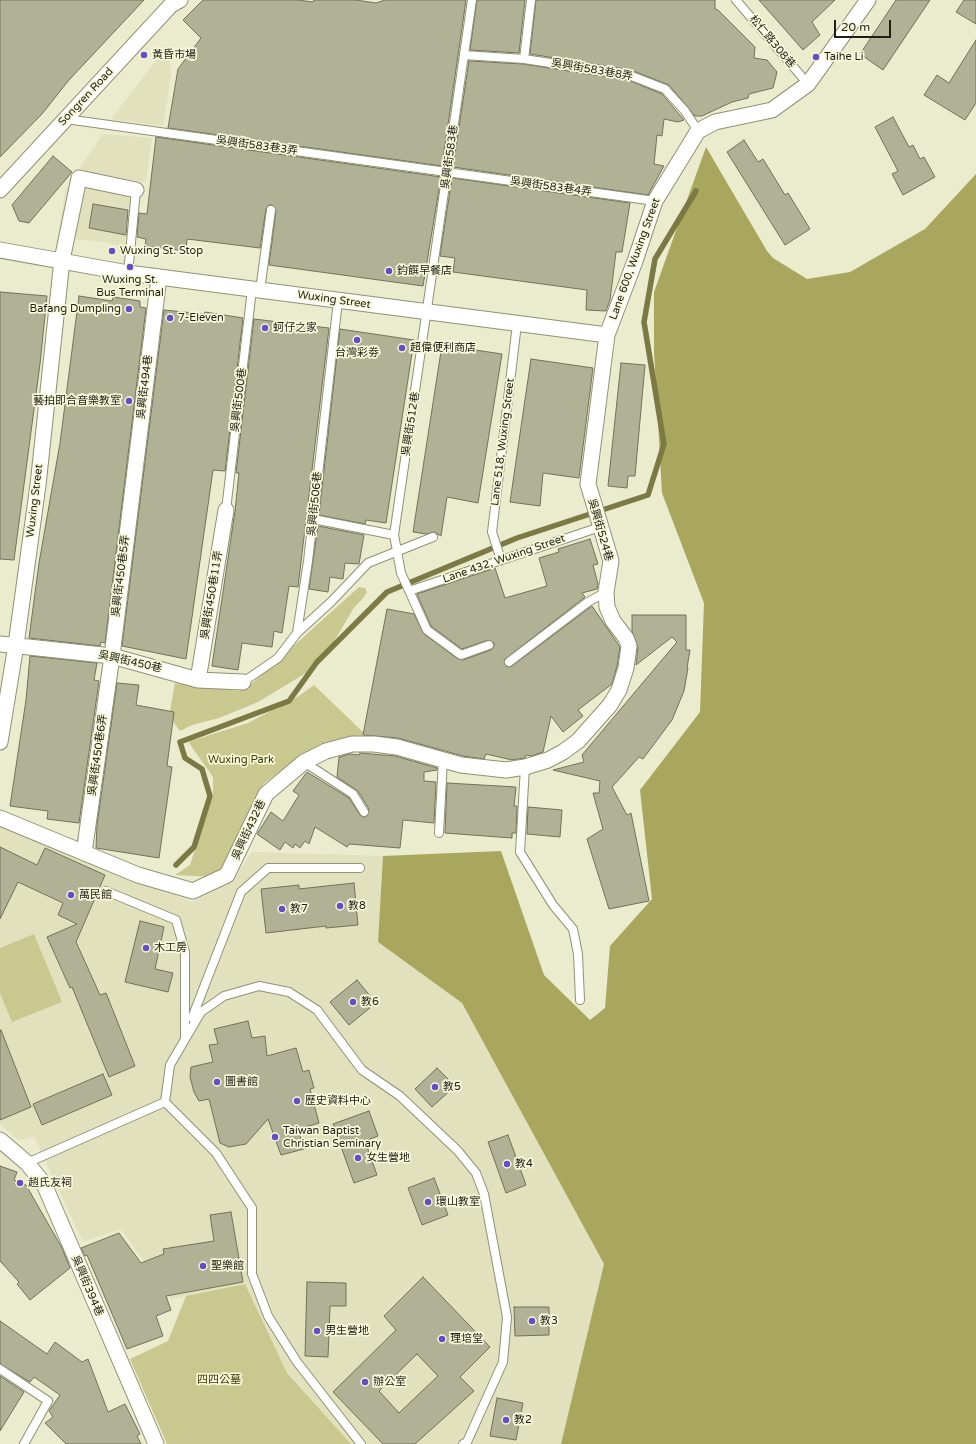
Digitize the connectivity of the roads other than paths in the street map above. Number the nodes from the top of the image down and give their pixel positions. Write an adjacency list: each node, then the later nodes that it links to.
1 (472, 0): 6 (lane, 吳興街583巷)
2 (531, 0): 7 (lane)
3 (736, 0): 8 (lane, 松仁路308巷)
4 (868, 0): 8 (street)
5 (173, 2): 9 (street, Songren Road)
6 (464, 56): 7 (lane, 吳興街583巷8弄); 11 (lane, 吳興街583巷)
7 (524, 59): 10 (lane, 吳興街583巷8弄)
8 (808, 84): 10 (street)
9 (66, 119): 11 (lane, 吳興街583巷3弄); 12 (street, Songren Road)
10 (698, 130): 14 (street, Lane 600, Wuxing Street)
11 (448, 172): 14 (lane, 吳興街583巷4弄); 22 (lane, 吳興街583巷)
12 (0, 190)
13 (136, 190): 17 (street); 18 (lane)
14 (655, 201): 24 (street, Lane 600, Wuxing Street)
15 (271, 210): 20 (lane, 吳興街500巷)
16 (0, 250): 17 (street, Wuxing Street)
17 (62, 260): 18 (street, Wuxing Street); 37 (street, Wuxing Street)
18 (128, 273): 19 (street, Wuxing Street)
19 (159, 277): 20 (street, Wuxing Street); 25 (street, 吳興街494巷)
20 (256, 290): 21 (street, Wuxing Street); 26 (lane, 吳興街500巷)
21 (338, 301): 22 (street, Wuxing Street); 27 (lane, 吳興街506巷)
22 (428, 313): 23 (street, Wuxing Street); 29 (lane, 吳興街512巷)
23 (517, 324): 24 (street, Wuxing Street); 32 (lane, Lane 518, Wuxing Street)
24 (607, 335): 28 (street, 吳興街524巷)
25 (131, 497): 39 (street, 吳興街450巷5弄)
26 (226, 510): 41 (street, 吳興街450巷11弄)
27 (313, 519): 29 (lane); 35 (lane, 吳興街506巷)
28 (600, 527): 32 (lane, Lane 432, Wuxing Street); 34 (street, 吳興街524巷)
29 (394, 535): 31 (lane, 吳興街512巷)
30 (433, 537): 31 (lane)
31 (397, 552): 33 (lane, 吳興街512巷); 35 (lane)
32 (501, 560): 33 (lane, Lane 432, Wuxing Street)
33 (409, 591): 38 (lane, 吳興街512巷)
34 (606, 592): 40 (lane); 46 (street, 吳興街524巷)
35 (297, 633): 42 (lane, 吳興街506巷)
36 (0, 644): 37 (street, 吳興街450巷)
37 (16, 645): 39 (street, 吳興街450巷); 43 (street, Wuxing Street)
38 (489, 645)
39 (112, 656): 41 (street, 吳興街450巷); 50 (street, 吳興街450巷6弄)
40 (509, 662)
41 (198, 680): 42 (street, 吳興街450巷)
42 (243, 682)
43 (0, 742)
44 (443, 760): 45 (street, 吳興街432巷); 46 (street, 吳興街432巷); 49 (lane)
45 (304, 762): 47 (lane); 50 (street, 吳興街432巷)
46 (525, 767): 53 (lane)
47 (364, 812)
48 (0, 818): 50 (street, 吳興街432巷)
49 (438, 833)
50 (84, 853)
51 (360, 868): 54 (lane)
52 (106, 891): 54 (lane)
53 (580, 1000)
54 (185, 1037): 55 (lane); 62 (lane)
55 (165, 1102): 57 (lane); 61 (lane)
56 (0, 1140): 57 (street, 吳興街394巷)
57 (27, 1163): 60 (street, 吳興街394巷)
58 (0, 1369): 59 (lane)
59 (24, 1444)
60 (156, 1444)
61 (361, 1444)
62 (463, 1444)

